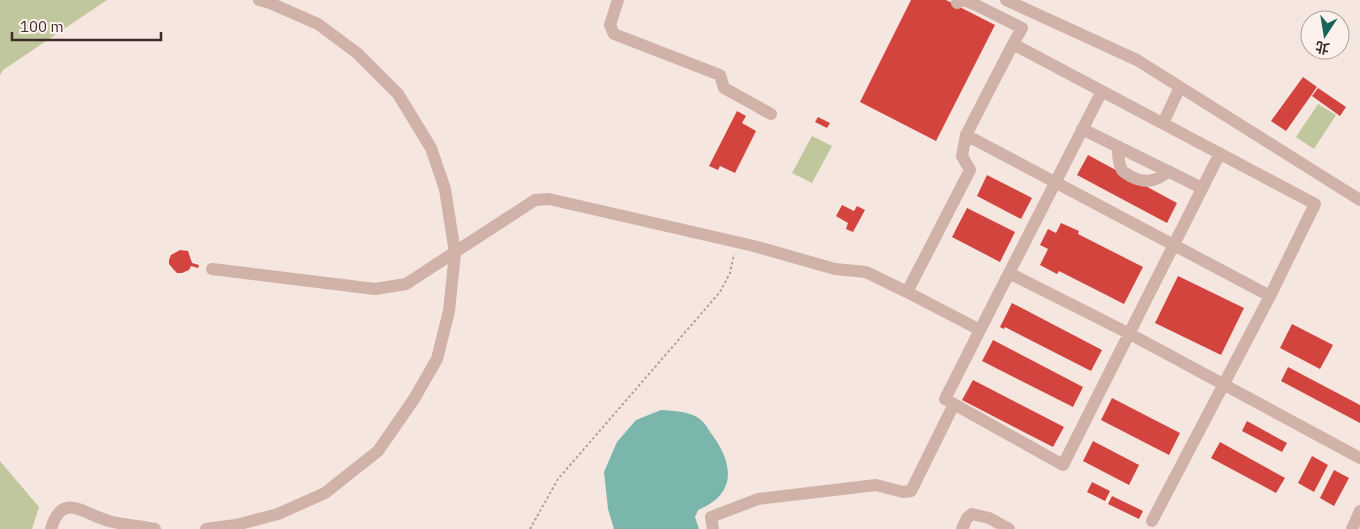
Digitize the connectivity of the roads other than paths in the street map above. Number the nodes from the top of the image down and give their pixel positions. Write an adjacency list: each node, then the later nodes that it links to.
1 (260, 0): 19 (street)
2 (618, 0): 8 (street)
3 (1006, 0): 6 (street)
4 (957, 3): 5 (street)
5 (1013, 44): 7 (street); 11 (street)
6 (1180, 87): 9 (street); 17 (street)
7 (1102, 91): 9 (street); 10 (street)
8 (772, 114)
9 (1163, 123): 13 (street)
10 (1082, 129): 12 (street); 15 (street)
11 (966, 135): 15 (street); 22 (street)
12 (1118, 146): 14 (street); 14 (street)
13 (1220, 153): 16 (street); 23 (street)
14 (1169, 171): 16 (street)
15 (1054, 182): 18 (street); 21 (street)
16 (1202, 188): 18 (street)
17 (1360, 200)
18 (1174, 245): 23 (street); 25 (street)
19 (456, 253): 20 (street); 22 (street); 33 (street)
20 (212, 269)
21 (1009, 273): 24 (street); 25 (street)
22 (906, 292): 24 (street)
23 (1270, 296): 26 (street)
24 (980, 330): 27 (street)
25 (1130, 334): 26 (street); 27 (street)
26 (1224, 385): 28 (street); 30 (street)
27 (954, 404): 34 (street)
28 (1360, 458)
29 (1360, 511): 37 (street)
30 (1152, 521)
31 (51, 529): 32 (street)
32 (155, 529)
33 (206, 529)
34 (713, 529)
35 (962, 529): 36 (street)
36 (1010, 529)
37 (1352, 529)

